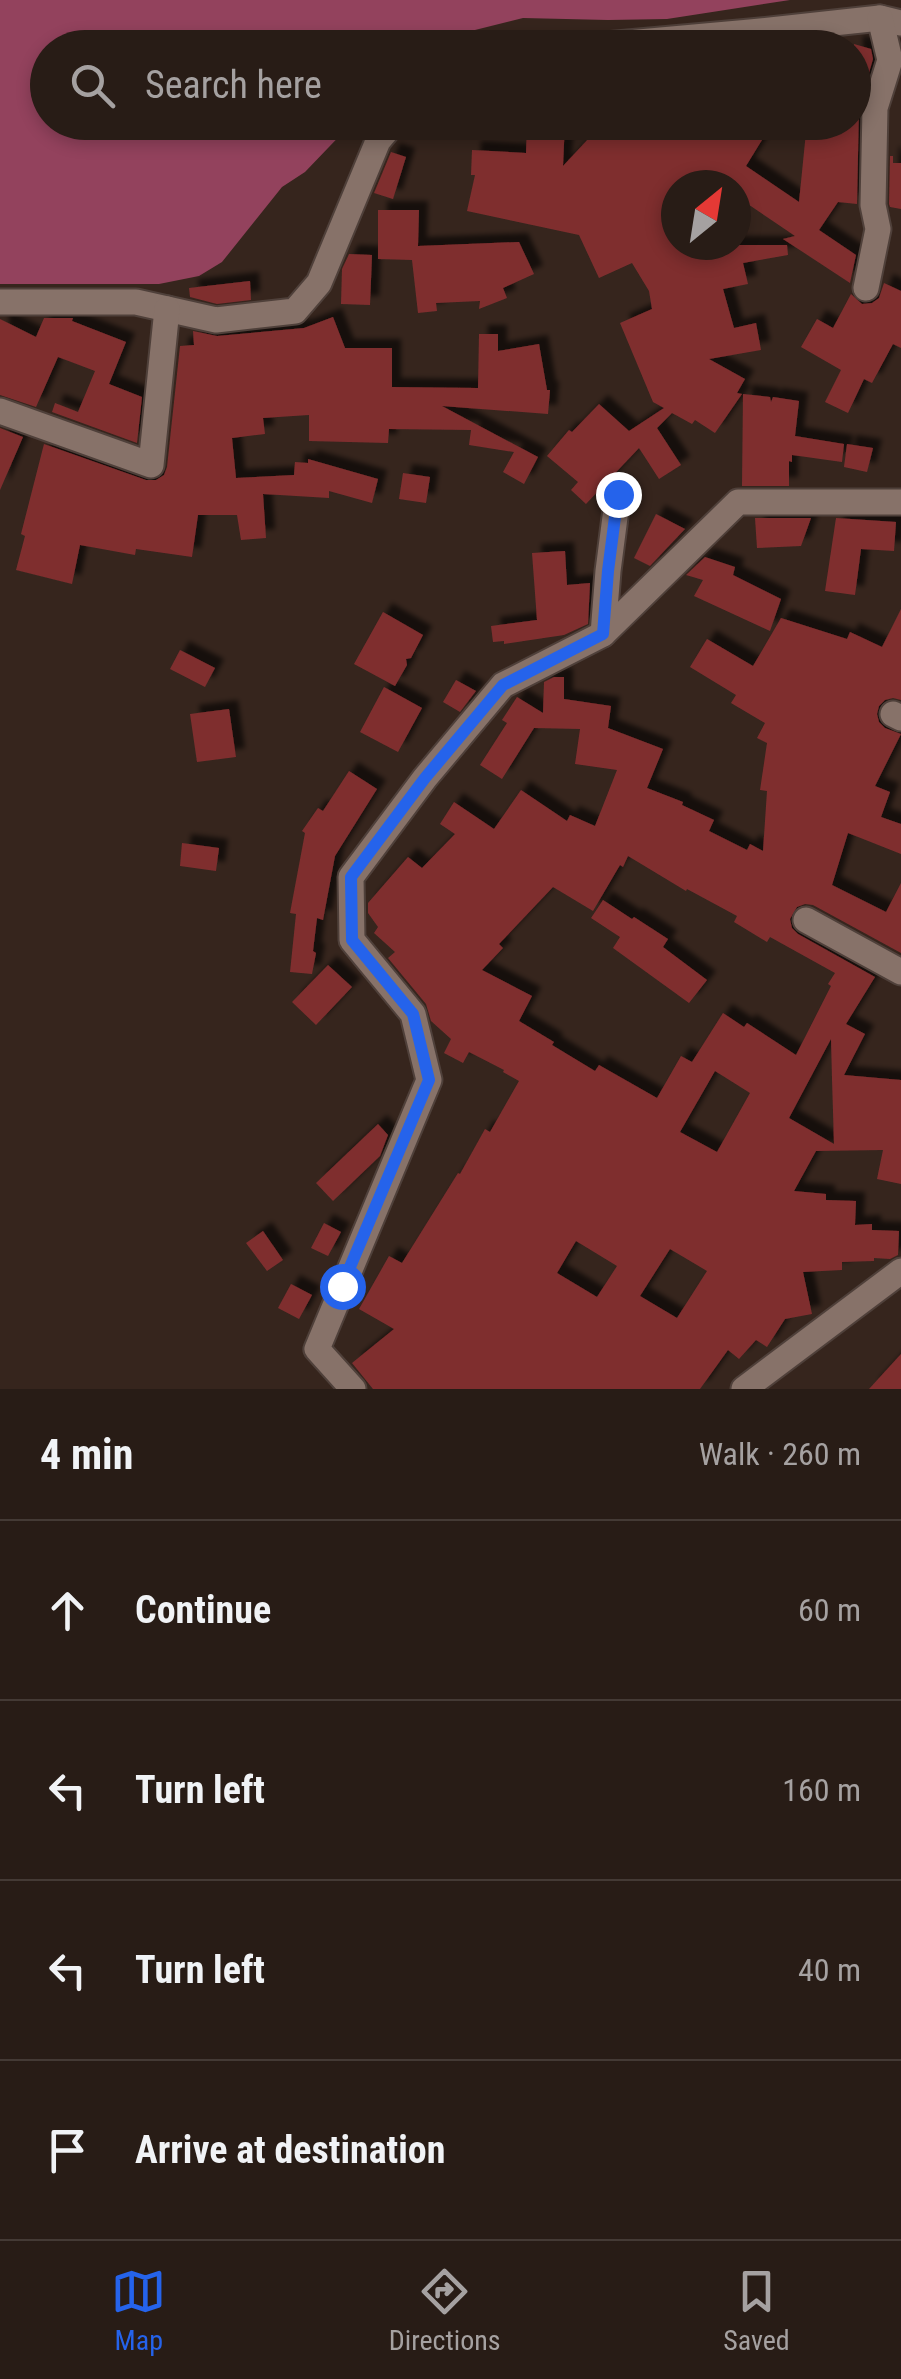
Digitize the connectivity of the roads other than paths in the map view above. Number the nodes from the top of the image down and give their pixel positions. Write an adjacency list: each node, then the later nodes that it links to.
1 (891, 20): 2 (street); 4 (street)
2 (774, 30)
3 (378, 140): 6 (street)
4 (866, 288)
5 (0, 302): 6 (street)
6 (167, 309): 7 (street)
7 (0, 410)
8 (618, 494): 10 (street)
9 (901, 502): 10 (street)
10 (603, 634): 14 (street)
11 (806, 920): 12 (street)
12 (901, 972)
13 (901, 1272): 15 (street)
14 (353, 1389)
15 (744, 1389)

